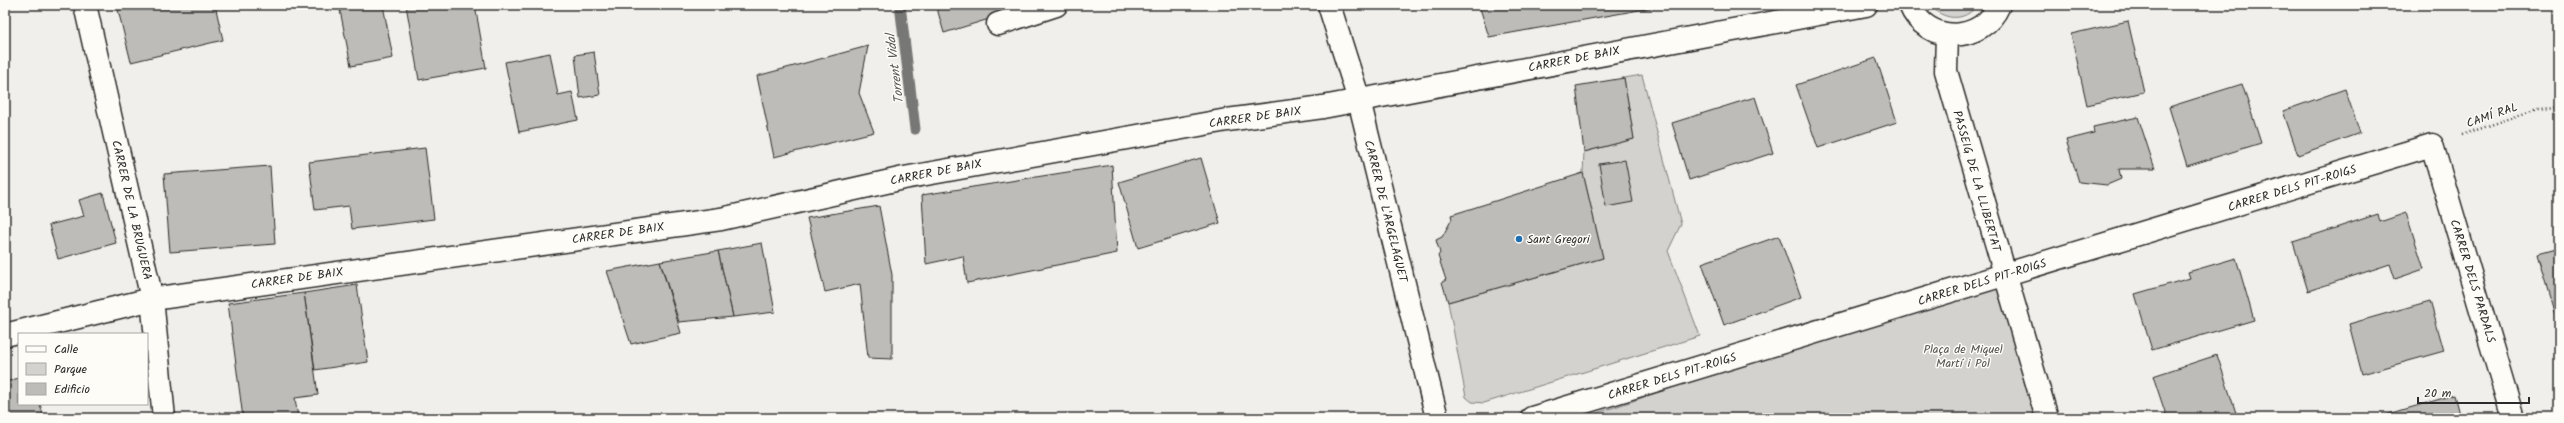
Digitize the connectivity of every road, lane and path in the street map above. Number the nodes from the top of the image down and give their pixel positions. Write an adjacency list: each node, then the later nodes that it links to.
1 (85, 5): 13 (street, CARRER DE LA BRUGUERA)
2 (1056, 5): 7 (street)
3 (1329, 5): 9 (street, CARRER DE L'ARGELAGUET)
4 (1866, 5): 9 (street, CARRER DE BAIX)
5 (1910, 5): 8 (street)
6 (1999, 5): 8 (street)
7 (998, 24)
8 (1948, 35): 12 (street, PASSEIG DE LA LLIBERTAT)
9 (1359, 100): 13 (street, CARRER DE BAIX); 16 (street, CARRER DE L'ARGELAGUET)
10 (2559, 108): 11 (path, CAMÍ RAL)
11 (2432, 145): 12 (street, CARRER DELS PIT-ROIGS); 19 (street, CARRER DELS PARDALS)
12 (2004, 276): 17 (street, CARRER DELS PIT-ROIGS); 18 (street, PASSEIG DE LA LLIBERTAT)
13 (152, 299): 14 (street, CARRER DE BAIX); 15 (street, CARRER DE LA BRUGUERA)
14 (5, 335)
15 (164, 418)
16 (1437, 418)
17 (1532, 418)
18 (2046, 418)
19 (2513, 418)

